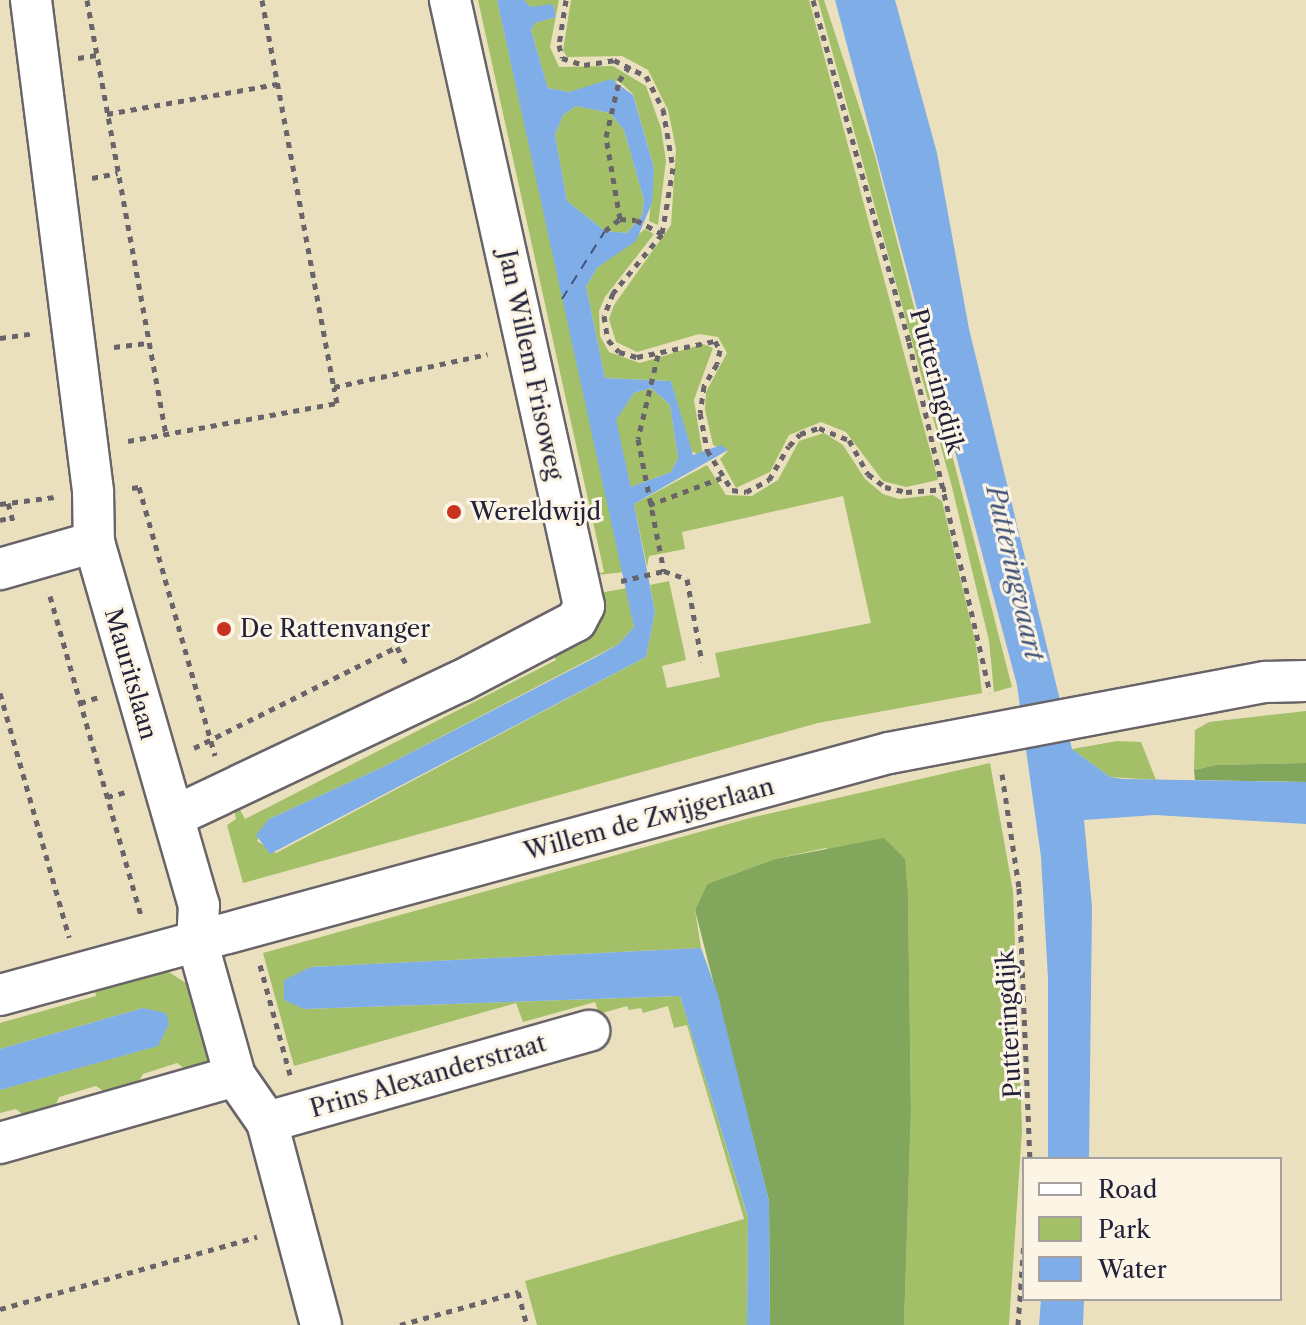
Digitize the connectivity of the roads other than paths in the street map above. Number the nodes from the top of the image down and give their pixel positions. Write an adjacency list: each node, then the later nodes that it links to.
1 (31, 0): 3 (street, Mauritslaan)
2 (450, 0): 6 (street, Jan Willem Frisoweg)
3 (94, 542): 4 (street); 6 (street, Mauritslaan)
4 (0, 569)
5 (1306, 681): 7 (street, Willem de Zwijgerlaan)
6 (175, 816): 7 (street, Mauritslaan)
7 (197, 941): 8 (street, Willem de Zwijgerlaan); 10 (street, Mauritslaan)
8 (0, 995)
9 (589, 1031): 11 (street, Prins Alexanderstraat)
10 (235, 1076): 11 (street, Mauritslaan); 12 (street)
11 (284, 1117): 13 (street, Mauritslaan)
12 (0, 1143)
13 (321, 1325)

